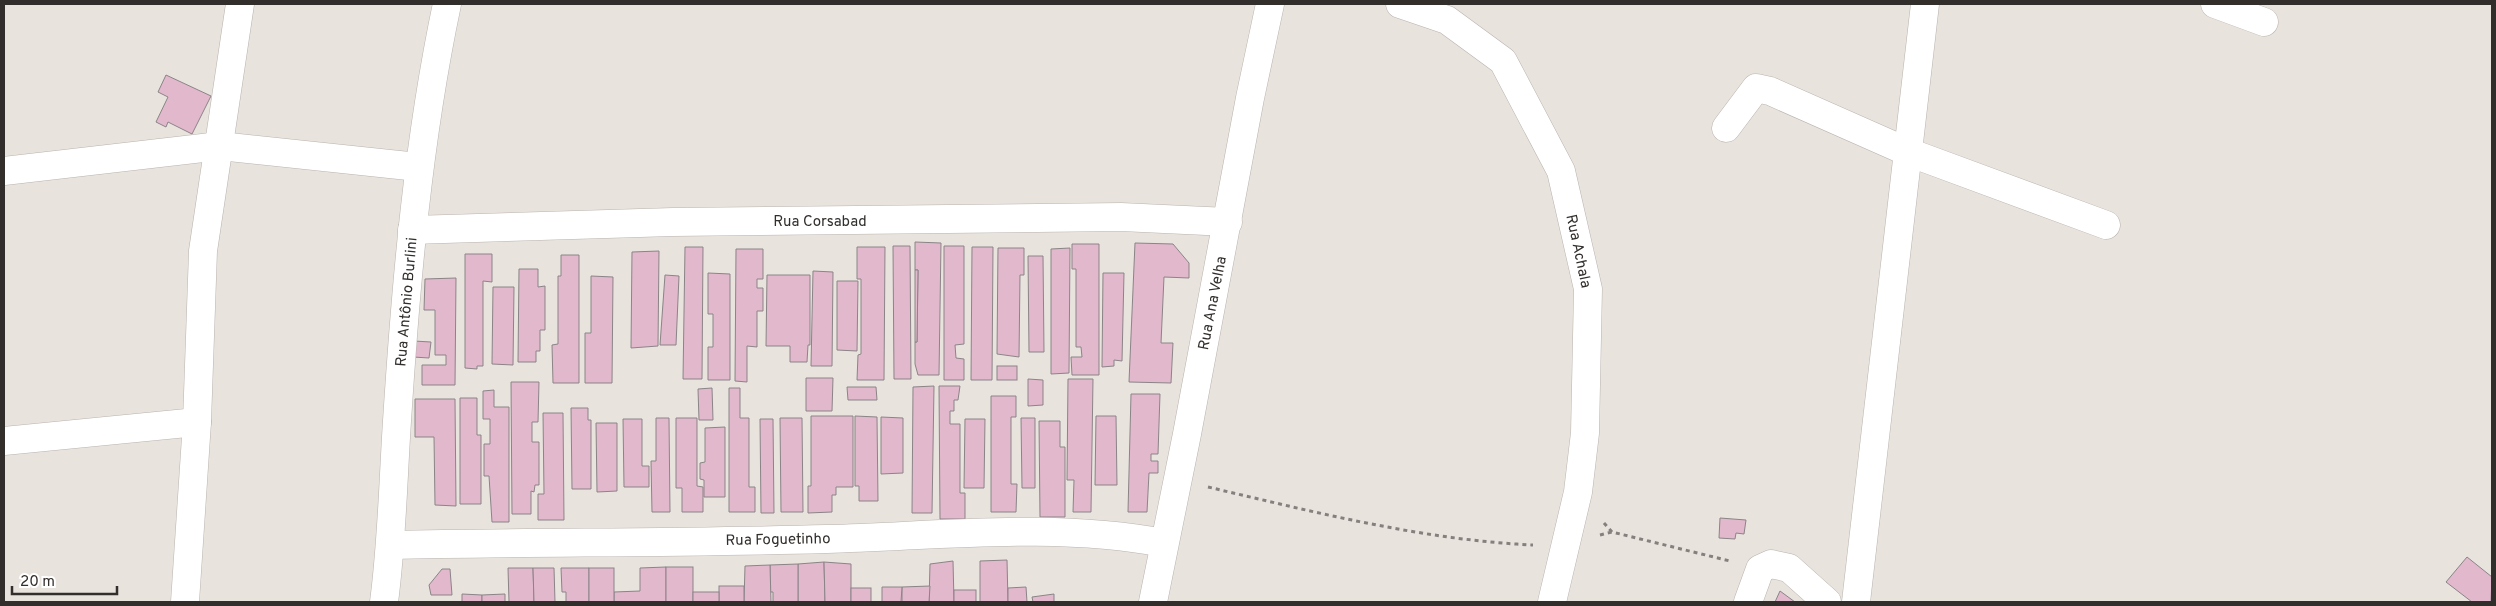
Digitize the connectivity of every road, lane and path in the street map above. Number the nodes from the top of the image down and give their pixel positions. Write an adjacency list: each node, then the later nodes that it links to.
1 (240, 4): 9 (street)
2 (447, 4): 11 (street, Rua Antônio Burlini)
3 (1270, 4): 13 (street, Rua Ana Velha)
4 (1400, 4): 19 (street, Rua Achala)
5 (1925, 4): 10 (street)
6 (2215, 4): 7 (street)
7 (2264, 22)
8 (1726, 128): 10 (street)
9 (220, 146): 11 (street); 12 (street); 16 (street)
10 (1908, 152): 14 (street); 30 (street)
11 (418, 167): 15 (street, Rua Antônio Burlini)
12 (4, 172)
13 (1228, 222): 15 (street, Rua Corsabad); 18 (street, Rua Ana Velha)
14 (2106, 225)
15 (412, 230): 21 (street, Rua Antônio Burlini)
16 (197, 422): 17 (street); 24 (street)
17 (4, 441)
18 (1178, 480): 20 (street, Rua Ana Velha); 22 (path)
19 (1578, 492): 22 (street, Rua Achala); 23 (path)
20 (1164, 543): 21 (street, Rua Foguetinho); 26 (street, Rua Ana Velha)
21 (391, 545): 25 (street, Rua Antônio Burlini)
22 (1564, 545): 27 (street, Rua Achala)
23 (1760, 569): 28 (street); 29 (street)
24 (185, 602)
25 (384, 602)
26 (1153, 602)
27 (1552, 602)
28 (1748, 602)
29 (1827, 602)
30 (1856, 602)

